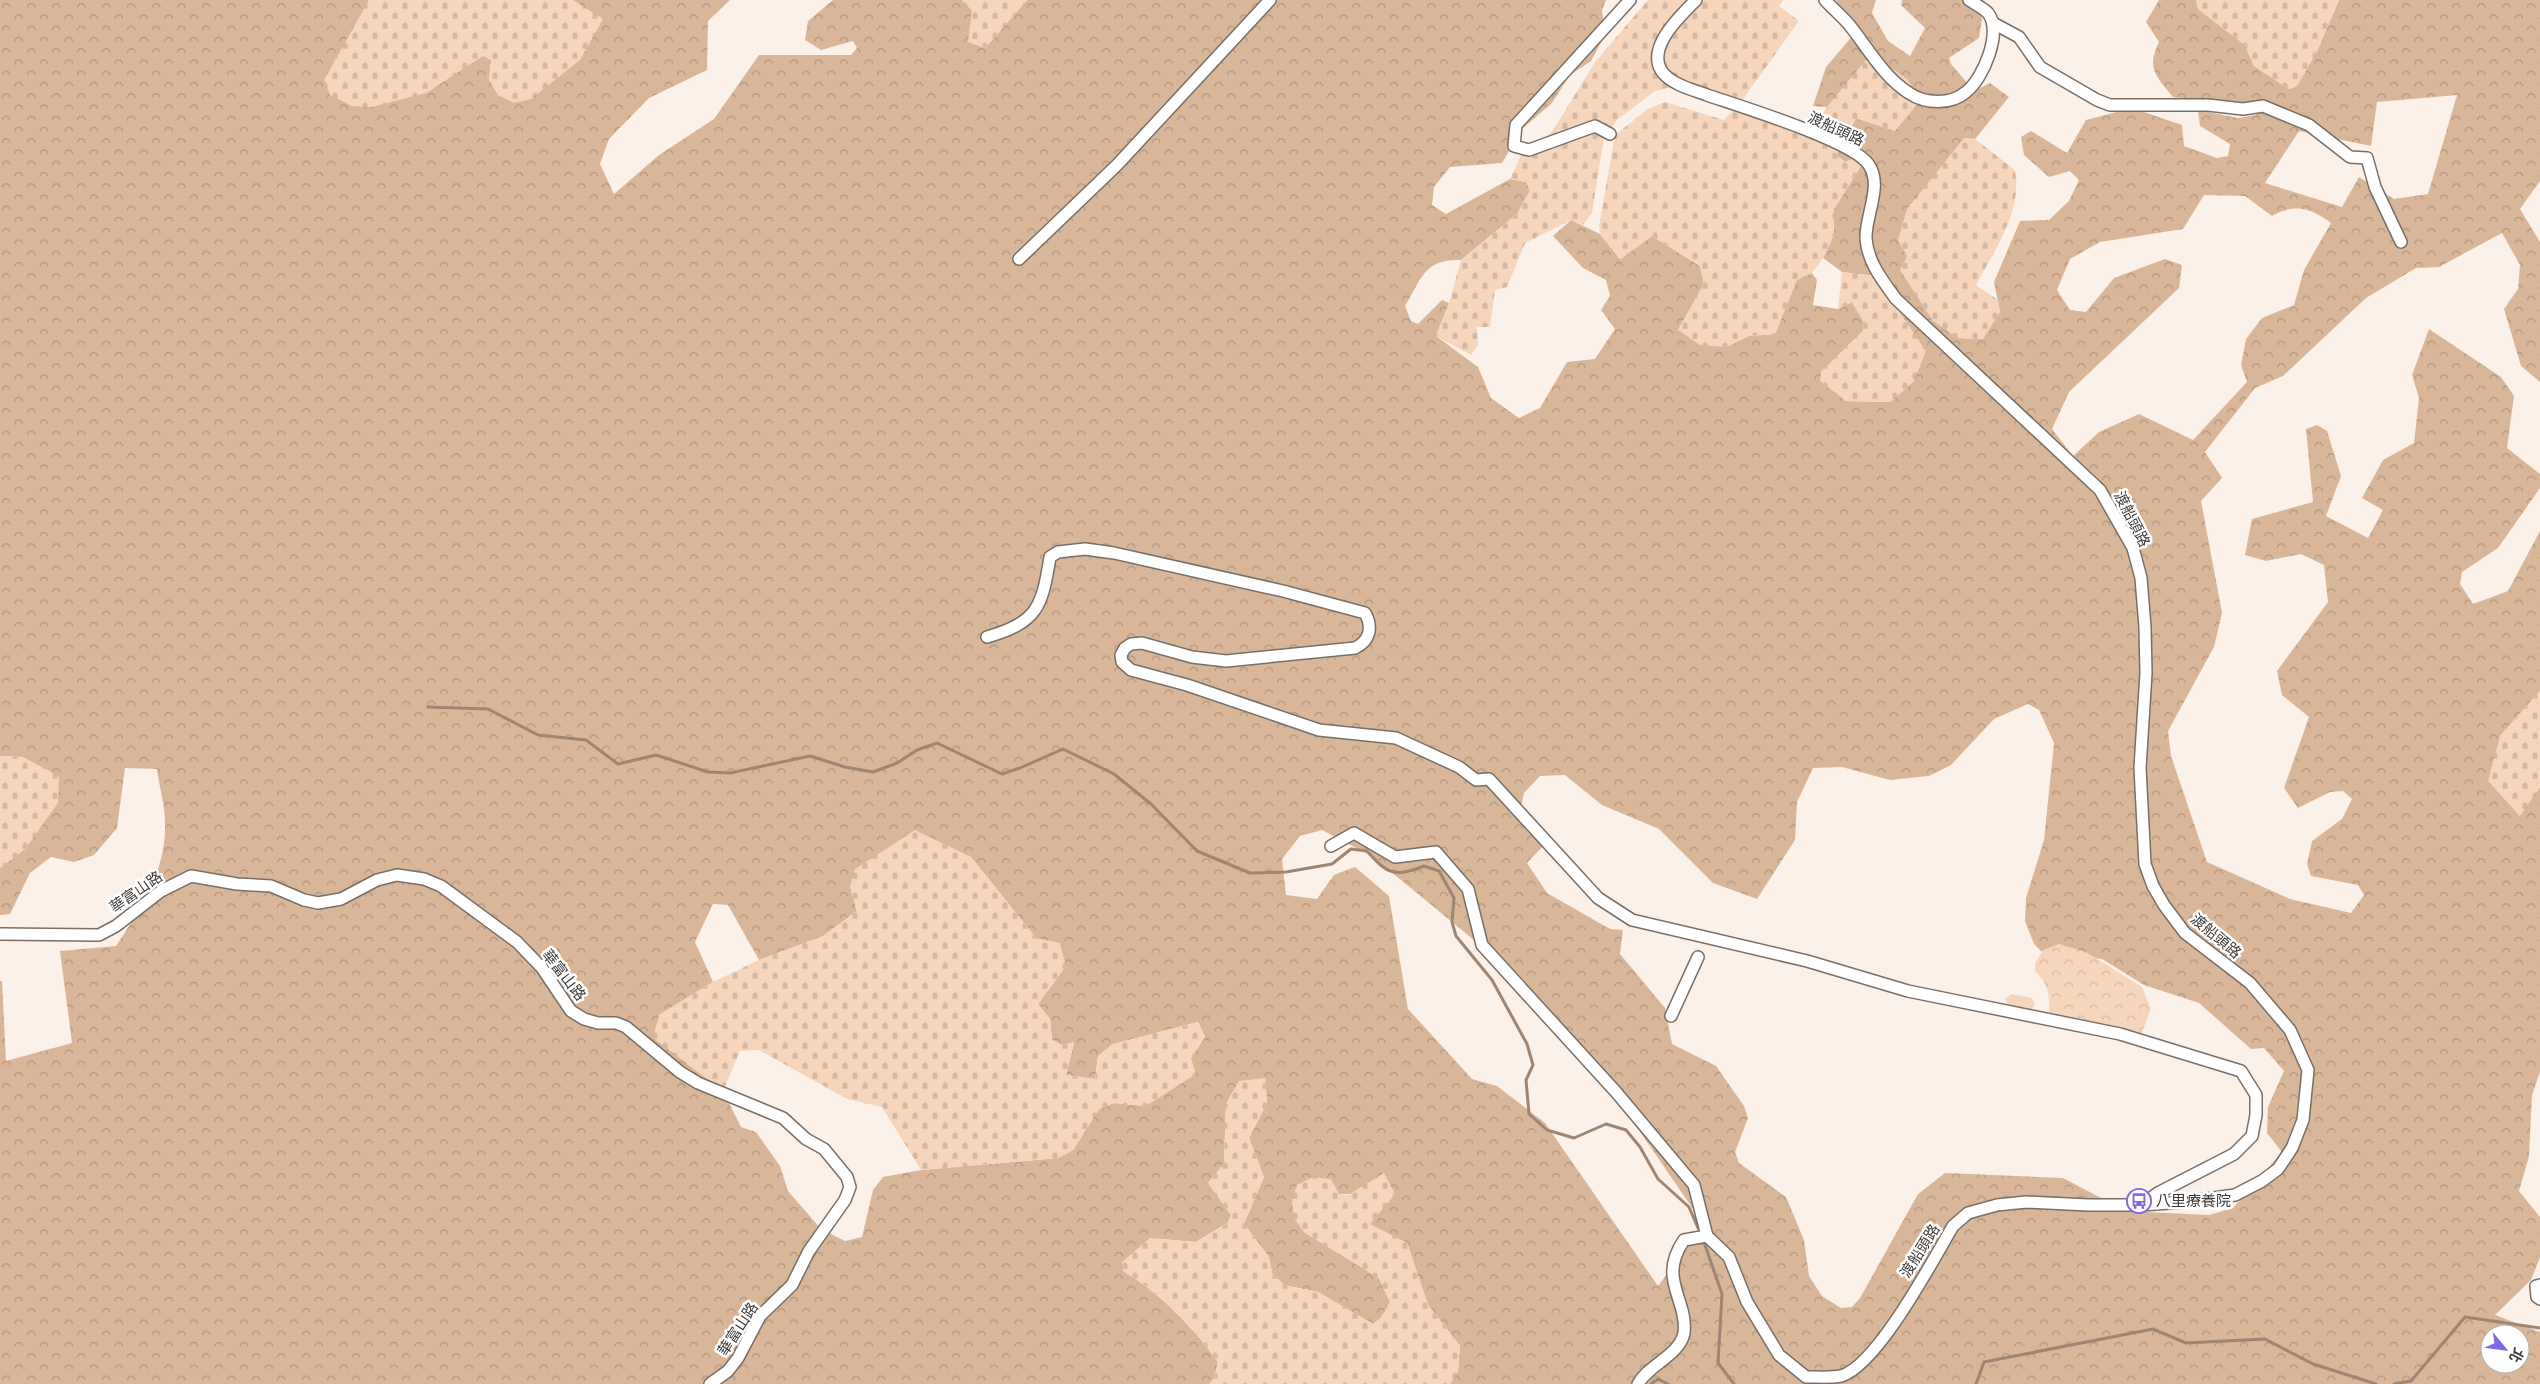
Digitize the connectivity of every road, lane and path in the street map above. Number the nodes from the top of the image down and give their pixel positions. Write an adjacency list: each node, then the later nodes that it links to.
1 (1270, 0): 9 (street)
2 (1630, 0): 7 (street)
3 (1696, 0): 15 (street, 渡船頭路)
4 (1825, 0): 6 (street)
5 (1969, 0): 6 (street)
6 (1992, 23): 8 (street)
7 (1610, 134)
8 (2401, 242)
9 (1019, 260)
10 (987, 637): 15 (street)
11 (1331, 846): 16 (street)
12 (0, 934): 19 (street, 華富山路)
13 (1698, 957): 14 (street)
14 (1671, 1016)
15 (2141, 1204): 16 (street, 渡船頭路)
16 (1707, 1236): 20 (street)
17 (2540, 1285): 18 (street)
18 (2539, 1297)
19 (710, 1384)
20 (1638, 1384)

